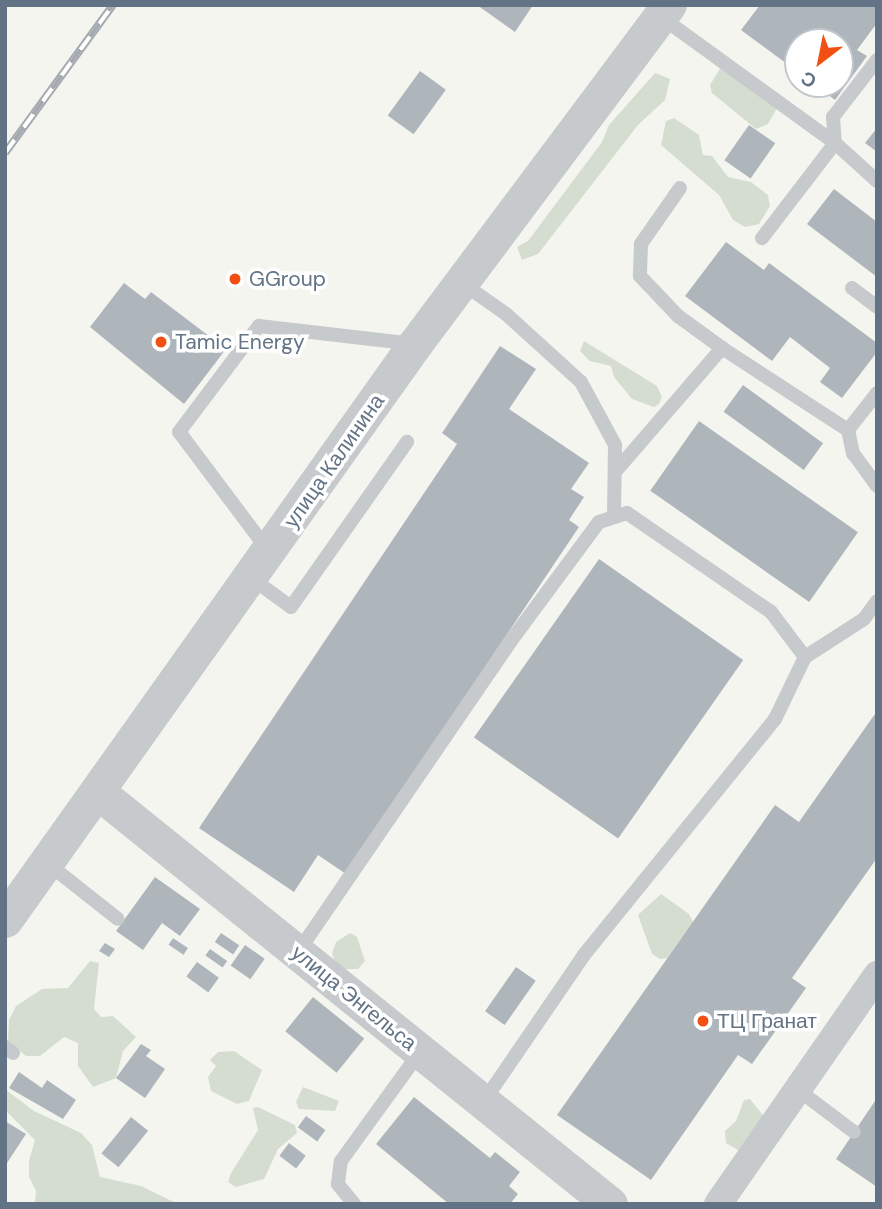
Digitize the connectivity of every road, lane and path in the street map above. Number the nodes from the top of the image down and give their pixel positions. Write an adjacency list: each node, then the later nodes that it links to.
1 (664, 11): 3 (lane); 7 (street, улица Калинина)
2 (877, 60): 3 (lane)
3 (835, 143): 4 (lane); 6 (lane)
4 (877, 181)
5 (680, 188): 11 (lane)
6 (762, 238)
7 (461, 282): 10 (street, улица Калинина); 15 (lane)
8 (852, 288): 9 (lane)
9 (877, 307)
10 (415, 344): 18 (street, улица Калинина); 18 (lane)
11 (722, 348): 13 (lane); 15 (lane)
12 (877, 393): 13 (lane)
13 (848, 430): 16 (lane)
14 (407, 442): 18 (lane)
15 (615, 472): 17 (lane)
16 (877, 486)
17 (614, 517): 20 (lane); 25 (lane)
18 (261, 566): 21 (street, улица Калинина)
19 (877, 601): 20 (lane)
20 (805, 657): 29 (lane)
21 (98, 792): 22 (street, улица Калинина); 25 (street, улица Энгельса)
22 (47, 863): 23 (lane); 24 (street, улица Калинина)
23 (118, 919)
24 (5, 920)
25 (298, 953): 27 (street, улица Энгельса)
26 (877, 975): 28 (street)
27 (420, 1052): 29 (street, улица Энгельса); 31 (lane)
28 (797, 1089): 30 (lane); 33 (street)
29 (484, 1102): 32 (street, улица Энгельса)
30 (854, 1132)
31 (354, 1204)
32 (610, 1204)
33 (718, 1204)

